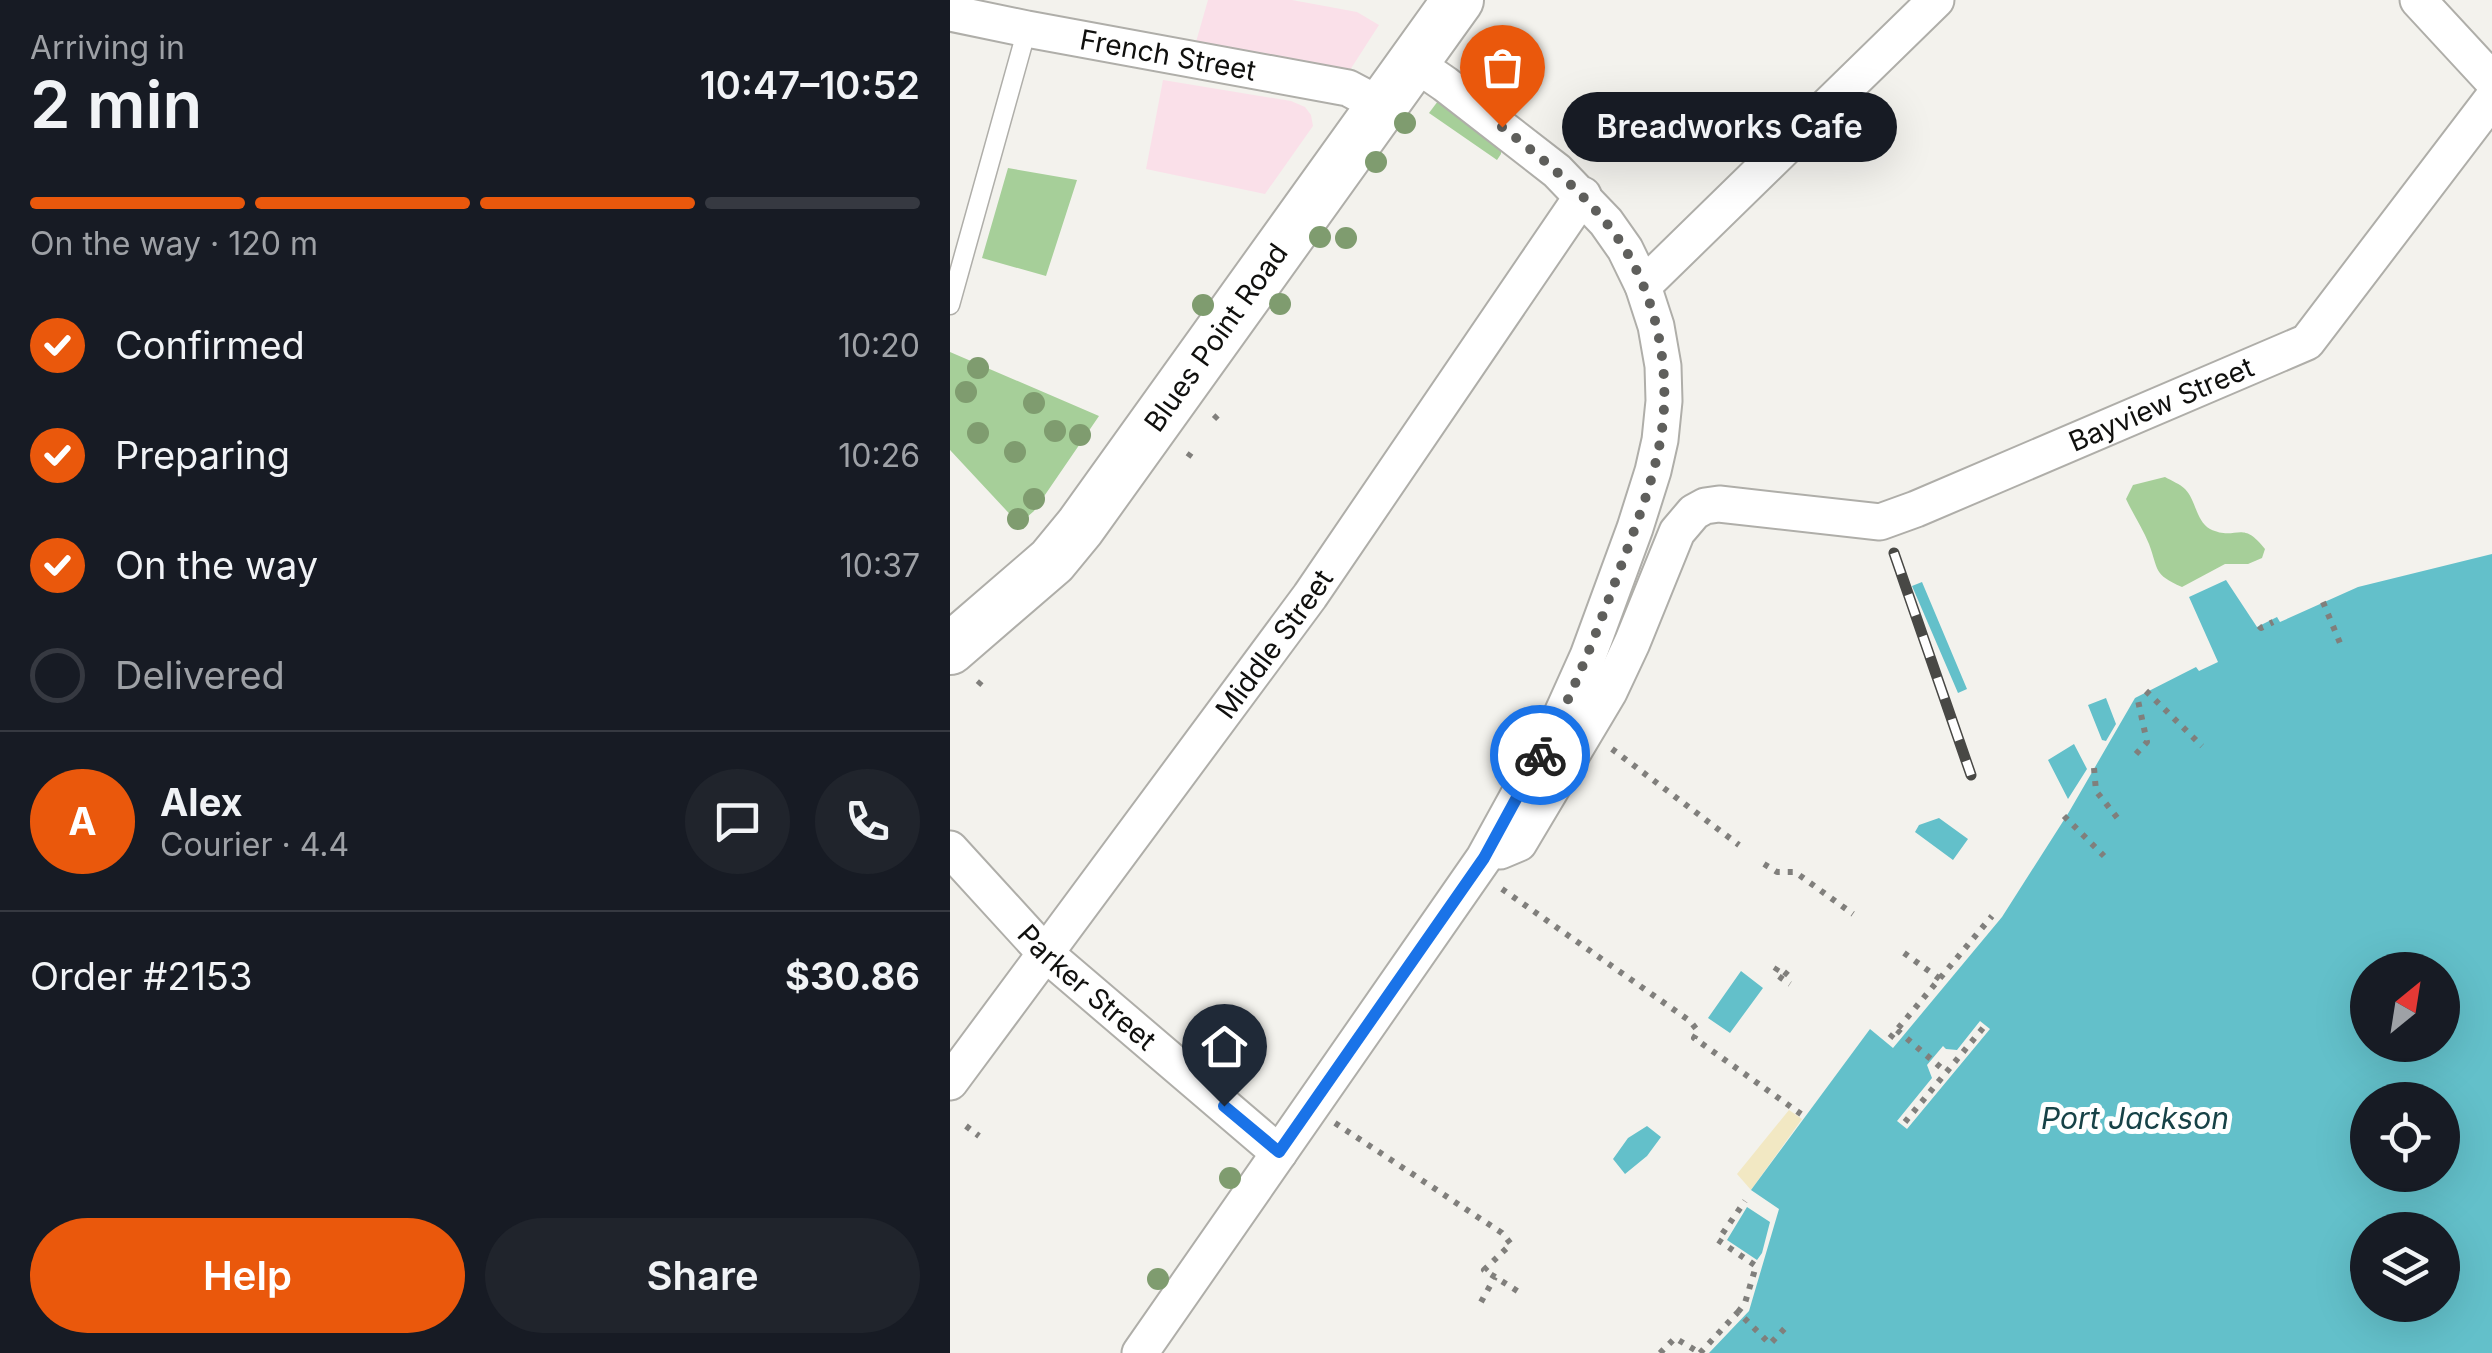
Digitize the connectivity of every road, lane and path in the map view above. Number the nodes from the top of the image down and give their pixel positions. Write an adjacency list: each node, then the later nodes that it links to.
1 (1458, 0): 6 (street, Blues Point Road)
2 (1936, 0): 11 (street)
3 (2418, 0): 7 (street)
4 (950, 12): 5 (street, French Street)
5 (1027, 29): 9 (street, French Street); 12 (lane)
6 (1413, 62): 9 (street, Blues Point Road); 10 (street)
7 (2492, 80)
8 (2492, 99): 32 (street, Bayview Street)
9 (1382, 106): 17 (street, Blues Point Road)
10 (1582, 196): 11 (street); 36 (street, Middle Street)
11 (1643, 286): 32 (street)
12 (950, 304)
13 (2324, 606): 16 (path)
14 (2274, 622): 15 (path)
15 (2259, 626)
16 (2338, 640)
17 (971, 670)
18 (2146, 691): 23 (path)
19 (2137, 696): 21 (path)
20 (2156, 731): 21 (path)
21 (2147, 741): 24 (path)
22 (1604, 744): 28 (path)
23 (2202, 746)
24 (2136, 754)
25 (2094, 768): 27 (path)
26 (2064, 816): 30 (path)
27 (2120, 820)
28 (1739, 845)
29 (950, 849): 36 (street, Parker Street)
30 (2104, 856)
31 (1764, 864): 33 (path)
32 (1493, 874): 45 (path); 50 (street)
33 (1853, 914)
34 (1992, 916): 38 (path)
35 (1904, 952): 38 (path)
36 (1045, 953): 44 (street, Middle Street); 50 (street, Parker Street)
37 (1788, 974): 39 (path)
38 (1940, 980): 41 (path)
39 (1790, 984)
40 (1982, 1028): 43 (path)
41 (1900, 1032): 42 (path); 43 (path)
42 (1890, 1038)
43 (1946, 1072): 46 (path)
44 (950, 1082)
45 (1801, 1114)
46 (1905, 1122)
47 (1335, 1123): 52 (path)
48 (966, 1126): 49 (path)
49 (979, 1136)
50 (1279, 1152): 57 (street)
51 (1745, 1201): 55 (path)
52 (1492, 1277): 53 (path); 54 (path)
53 (1519, 1292)
54 (1480, 1302)
55 (1738, 1312): 56 (path); 59 (path)
56 (1787, 1326)
57 (1140, 1353)
58 (1660, 1353): 59 (path)
59 (1700, 1353)

